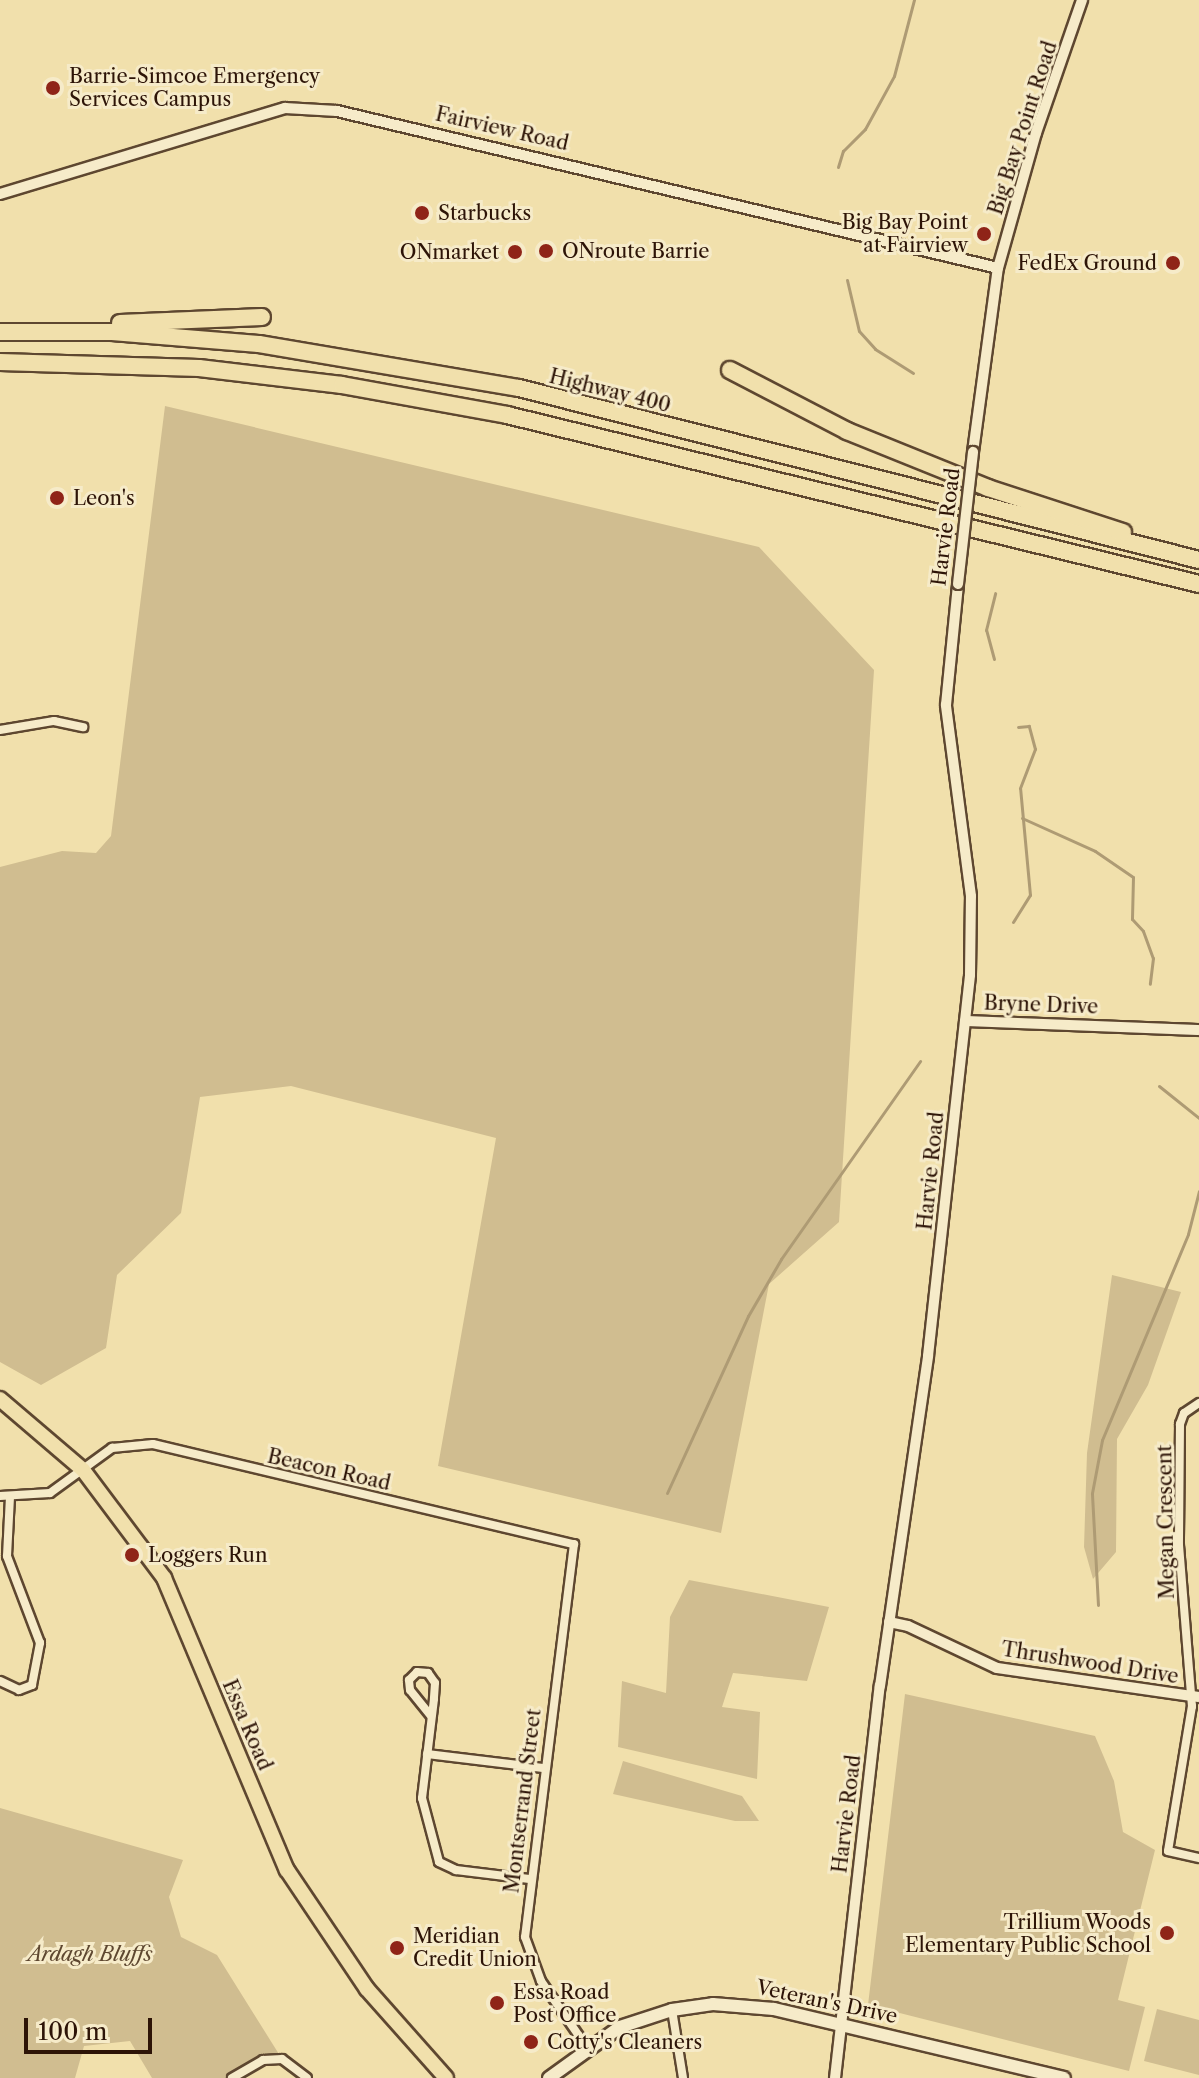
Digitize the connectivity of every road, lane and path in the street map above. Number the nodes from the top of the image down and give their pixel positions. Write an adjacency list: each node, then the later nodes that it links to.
1 (1082, 0): 3 (street, Big Bay Point Road)
2 (0, 194): 3 (street, Fairview Road)
3 (998, 268): 13 (street, Harvie Road, bridge)
4 (262, 317): 5 (highway)
5 (50, 331): 6 (highway, Highway 400); 9 (highway, Highway 400)
6 (0, 332)
7 (0, 362): 10 (highway)
8 (730, 370): 9 (highway)
9 (1195, 559)
10 (1199, 584)
11 (83, 727): 12 (street)
12 (0, 730)
13 (965, 1021): 14 (street, Bryne Drive); 20 (street, Harvie Road)
14 (1199, 1030)
15 (0, 1399): 17 (main road, Essa Road)
16 (1199, 1403): 22 (street, Megan Crescent)
17 (83, 1470): 18 (street); 19 (street, Beacon Road); 33 (main road, Essa Road)
18 (5, 1496): 21 (street)
19 (574, 1544): 25 (street, Montserrand Street)
20 (889, 1622): 22 (street, Thrushwood Drive); 29 (street, Harvie Road)
21 (0, 1681)
22 (1195, 1697): 26 (street, Megan Crescent)
23 (431, 1716): 23 (street); 24 (street)
24 (427, 1754): 25 (street); 27 (street)
25 (543, 1768): 27 (street, Montserrand Street)
26 (1199, 1858)
27 (529, 1879): 30 (street, Montserrand Street)
28 (672, 2010): 29 (main road, Veteran's Drive); 30 (main road, Veteran's Drive); 35 (street)
29 (841, 2024): 36 (street, Harvie Road); 37 (main road, Veteran's Drive)
30 (586, 2046): 34 (main road, Veteran's Drive)
31 (232, 2078): 32 (street)
32 (307, 2078)
33 (446, 2078)
34 (549, 2078)
35 (683, 2078)
36 (835, 2078)
37 (1064, 2078)

